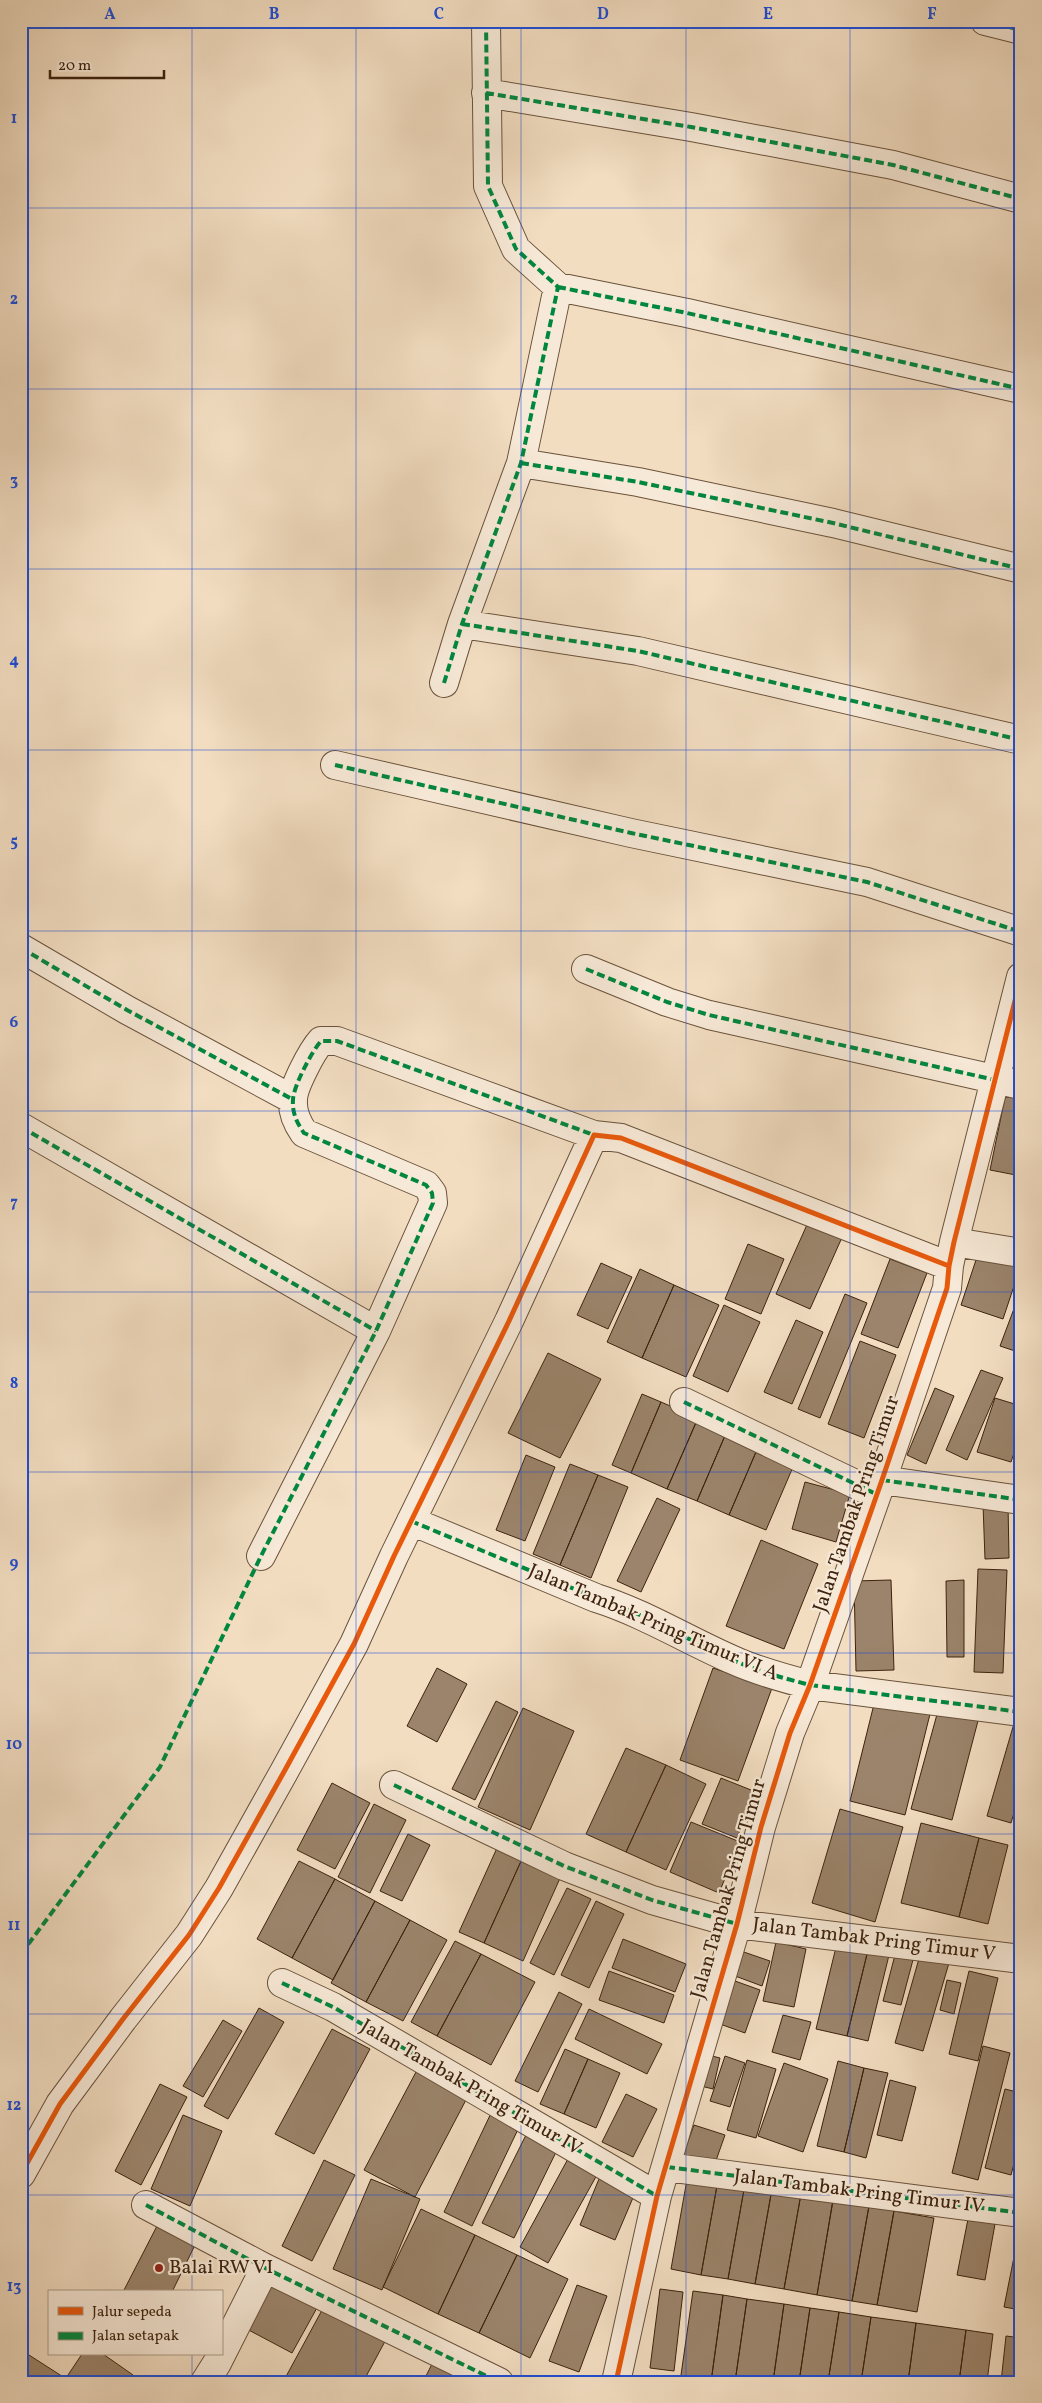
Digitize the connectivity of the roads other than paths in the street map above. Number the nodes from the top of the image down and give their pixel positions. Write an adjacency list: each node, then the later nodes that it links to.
1 (486, 21): 4 (street)
2 (985, 21): 3 (street)
3 (1021, 30)
4 (486, 93): 5 (street); 6 (street)
5 (1021, 199)
6 (558, 287): 7 (street); 8 (street)
7 (1021, 389)
8 (521, 464): 9 (street); 10 (street)
9 (1021, 569)
10 (462, 624): 11 (street); 12 (street)
11 (444, 683)
12 (1021, 740)
13 (334, 765): 14 (street)
14 (1021, 932)
15 (21, 948): 19 (street)
16 (586, 970): 18 (street)
17 (1021, 977): 18 (street, Jalan Tambak Pring Timur)
18 (1008, 1082): 23 (street, Jalan Tambak Pring Timur)
19 (292, 1099): 21 (street); 24 (street)
20 (21, 1127): 24 (street)
21 (594, 1135): 23 (street); 28 (street)
22 (1021, 1253): 23 (street)
23 (952, 1254): 26 (street, Jalan Tambak Pring Timur)
24 (376, 1330): 29 (street)
25 (684, 1402): 26 (street)
26 (879, 1487): 27 (street); 30 (street, Jalan Tambak Pring Timur)
27 (1021, 1500)
28 (411, 1521): 30 (street, Jalan Tambak Pring Timur VI A); 37 (street)
29 (261, 1556)
30 (810, 1685): 31 (street, Jalan Tambak Pring Timur VI A); 33 (street, Jalan Tambak Pring Timur)
31 (1021, 1712)
32 (394, 1785): 33 (street, Jalan Tambak Pring Timur V)
33 (737, 1924): 34 (street, Jalan Tambak Pring Timur V); 36 (street, Jalan Tambak Pring Timur)
34 (1021, 1959)
35 (282, 1983): 38 (street, Jalan Tambak Pring Timur IV)
36 (667, 2167): 38 (street, Jalan Tambak Pring Timur); 40 (street, Jalan Tambak Pring Timur IV)
37 (21, 2174)
38 (657, 2196): 46 (street, Jalan Tambak Pring Timur)
39 (146, 2204): 41 (street)
40 (1021, 2213)
41 (265, 2268): 42 (street); 45 (street)
42 (222, 2355)
43 (221, 2356): 44 (street)
44 (206, 2382)
45 (499, 2382)
46 (616, 2382)

